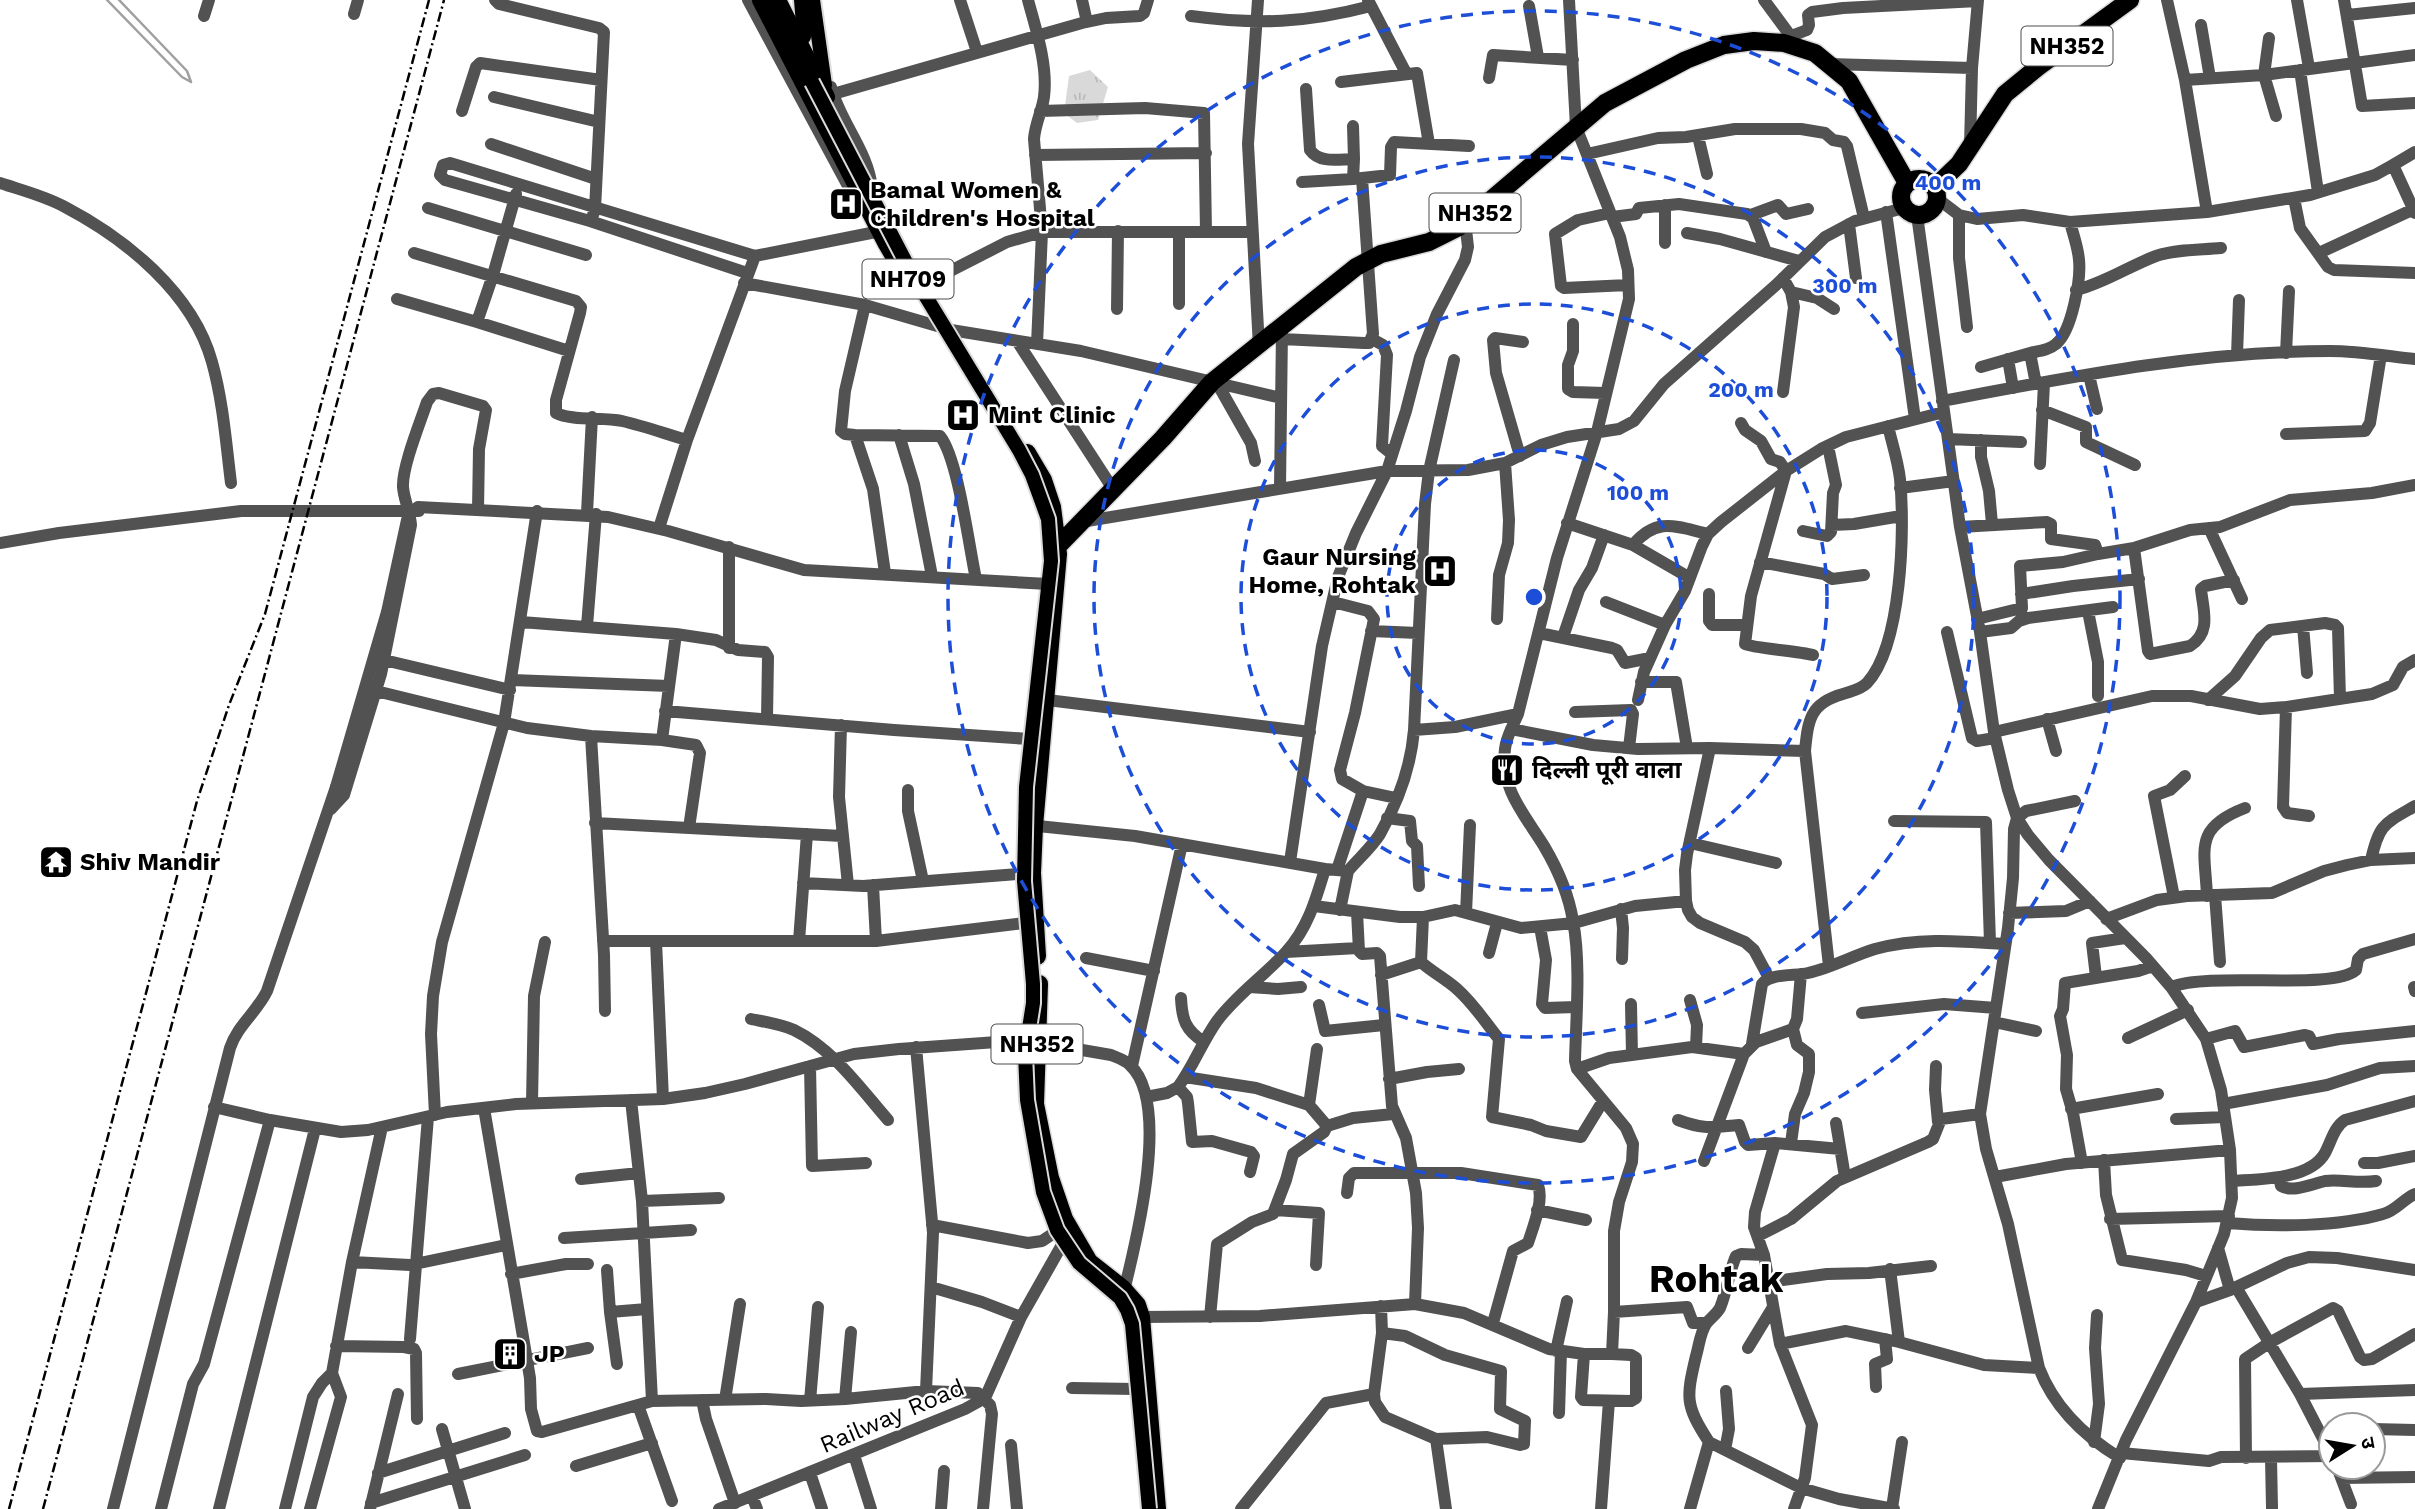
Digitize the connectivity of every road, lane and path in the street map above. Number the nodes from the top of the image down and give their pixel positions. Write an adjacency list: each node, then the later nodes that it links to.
1 (209, 0): 27 (street)
2 (358, 0): 25 (street)
3 (495, 0): 47 (street)
4 (748, 0): 97 (street)
5 (761, 0): 34 (highway, NH709)
6 (777, 0): 34 (highway, NH709)
7 (801, 0): 34 (main road)
8 (816, 0): 34 (main road); 52 (street)
9 (960, 0): 35 (street)
10 (1028, 0): 31 (street)
11 (1148, 0): 23 (street)
12 (1258, 0): 29 (street)
13 (1569, 0): 38 (street)
14 (1764, 0): 33 (street)
15 (1978, 0): 21 (street); 41 (street)
16 (2167, 0): 48 (street)
17 (2297, 0): 42 (street)
18 (2344, 0): 26 (street)
19 (1370, 3): 29 (street); 43 (street)
20 (2121, 3): 64 (highway, NH352)
21 (1843, 4): 33 (street)
22 (1530, 6): 37 (street)
23 (1087, 8): 31 (street)
24 (2415, 8): 26 (street)
25 (354, 14)
26 (2347, 15): 39 (street)
27 (204, 16)
28 (1191, 16): 29 (street)
29 (1257, 23): 102 (street)
30 (2201, 25): 46 (street)
31 (1038, 36): 35 (street); 55 (street)
32 (2269, 38): 44 (street)
33 (1795, 42): 40 (highway, NH352); 59 (highway, NH352)
34 (801, 45): 52 (highway, NH709); 52 (main road); 97 (highway, NH709); 215 (main road, bridge)
35 (977, 52): 52 (street)
36 (2415, 55): 39 (street)
37 (1538, 57): 38 (street); 45 (street)
38 (1573, 60): 59 (street)
39 (2355, 61): 42 (street); 53 (street)
40 (1829, 64): 41 (street); 76 (highway, NH352)
41 (1972, 68): 64 (street)
42 (2304, 69): 44 (street); 78 (street)
43 (1406, 73): 49 (street); 62 (street)
44 (2264, 75): 46 (street); 56 (street)
45 (1489, 78)
46 (2210, 78): 48 (street)
47 (601, 80): 54 (street); 57 (street)
48 (2185, 80): 87 (street)
49 (1341, 82)
50 (1306, 89): 69 (street)
51 (494, 97): 57 (street)
52 (831, 98): 97 (highway, NH709)
53 (2415, 103)
54 (462, 111)
55 (1040, 111): 66 (street); 68 (street)
56 (2276, 116)
57 (599, 122): 73 (street)
58 (1353, 126): 69 (street)
59 (1576, 127): 67 (street); 93 (highway, NH352)
60 (1698, 136): 67 (street); 71 (street); 92 (street)
61 (491, 144): 73 (street)
62 (1429, 144): 63 (street); 72 (street)
63 (1469, 146)
64 (1970, 150): 79 (highway, NH352)
65 (2415, 152): 70 (street)
66 (1206, 153): 68 (street); 101 (street)
67 (1587, 154): 89 (street)
68 (1035, 155): 99 (street)
69 (1354, 159): 72 (street)
70 (2393, 165): 78 (street); 85 (street)
71 (1707, 174)
72 (1357, 178): 75 (street); 111 (street)
73 (596, 179): 88 (street)
74 (0, 183): 181 (street)
75 (1301, 183)
76 (1907, 183): 79 (highway); 86 (highway)
77 (518, 184): 81 (street); 81 (street); 88 (street)
78 (2318, 192): 80 (street)
79 (1936, 193): 86 (highway, NH352); 91 (street)
80 (2294, 198): 87 (street); 108 (street)
81 (515, 200): 88 (street); 96 (street)
82 (1664, 205): 89 (street); 90 (street); 104 (street)
83 (428, 208): 96 (street)
84 (1808, 209): 90 (street)
85 (2414, 211): 108 (street)
86 (1902, 212): 92 (street); 155 (street); 159 (street)
87 (2207, 212): 94 (street)
88 (593, 215): 110 (street); 115 (street)
89 (1611, 215): 119 (street); 119 (street)
90 (1751, 215): 106 (street)
91 (1959, 215): 94 (street); 131 (street)
92 (1864, 218): 95 (street)
93 (1465, 221): 111 (highway, NH352); 171 (street)
94 (2070, 222): 120 (street)
95 (1849, 224): 112 (street); 117 (street)
96 (505, 230): 109 (street); 114 (street)
97 (882, 231): 110 (street); 118 (highway, NH709); 132 (highway, NH709)
98 (1118, 231): 99 (street); 100 (street); 127 (street)
99 (1042, 232): 118 (street); 137 (street)
100 (1180, 232): 101 (street); 125 (street)
101 (1206, 232): 102 (street)
102 (1252, 232): 138 (street)
103 (1687, 233): 106 (street)
104 (1665, 243)
105 (2221, 248): 120 (street)
106 (1766, 252): 112 (street)
107 (414, 253): 114 (street)
108 (2319, 253): 113 (street)
109 (586, 255)
110 (755, 256): 115 (street)
111 (1367, 261): 133 (highway, NH352); 134 (street)
112 (1799, 261): 116 (street)
113 (2415, 273)
114 (493, 275): 129 (street); 139 (street)
115 (745, 278): 126 (street); 167 (street)
116 (1783, 278): 122 (street); 162 (street)
117 (1856, 278)
118 (925, 284): 132 (highway, NH709)
119 (1628, 285): 153 (street)
120 (2076, 290): 141 (street)
121 (2289, 291): 140 (street)
122 (1791, 292): 128 (street); 152 (street)
123 (397, 299): 129 (street)
124 (2239, 300): 142 (street)
125 (1179, 304)
126 (865, 305): 132 (street); 164 (street)
127 (1117, 309)
128 (1834, 309)
129 (477, 322): 139 (street)
130 (1573, 324): 153 (street)
131 (1967, 327)
132 (944, 328): 135 (street); 205 (highway, NH709)
133 (1282, 333): 134 (street); 138 (highway, NH352); 154 (street)
134 (1372, 339): 171 (street)
135 (1017, 341): 137 (street); 185 (street)
136 (1523, 342): 172 (street)
137 (1037, 344): 149 (street)
138 (1259, 347): 149 (highway, NH352)
139 (569, 351): 158 (street)
140 (2286, 353): 142 (street); 143 (street)
141 (2030, 354): 144 (street); 150 (street)
142 (2237, 355): 148 (street)
143 (2381, 355): 145 (street); 163 (street)
144 (2008, 359): 147 (street); 151 (street)
145 (2415, 359)
146 (1454, 360): 178 (street)
147 (1981, 367)
148 (2090, 375): 150 (street); 156 (street)
149 (1214, 382): 154 (street); 173 (street); 185 (highway, NH352)
150 (2040, 384): 151 (street); 157 (street)
151 (2013, 388): 155 (street)
152 (1783, 392)
153 (1605, 393): 162 (street)
154 (1281, 398): 183 (street)
155 (1943, 407): 159 (street); 166 (street)
156 (2097, 409)
157 (2042, 410): 175 (street); 176 (street)
158 (592, 417): 167 (street); 189 (street)
159 (1915, 419): 161 (street)
160 (1741, 423): 179 (street)
161 (1888, 426): 170 (street); 184 (street)
162 (1597, 432): 172 (street); 192 (street)
163 (2286, 434)
164 (855, 435): 165 (street); 208 (street)
165 (899, 435): 210 (street); 212 (street)
166 (1948, 439): 168 (street); 180 (street)
167 (687, 440): 195 (street)
168 (1981, 440): 169 (street); 194 (street)
169 (2021, 443)
170 (1828, 446): 179 (street); 193 (street)
171 (1392, 454): 177 (street)
172 (1520, 456): 174 (street)
173 (1255, 461)
174 (1504, 463): 178 (street); 223 (street)
175 (2040, 464)
176 (2135, 465)
177 (1387, 471): 178 (street); 183 (street); 219 (street)
178 (1430, 471): 232 (street)
179 (1786, 471): 199 (street); 207 (street)
180 (1954, 481): 184 (street); 196 (street)
181 (231, 483)
182 (2415, 485): 197 (street)
183 (1280, 487): 191 (street)
184 (1900, 488): 190 (street)
185 (1113, 489): 191 (highway, NH352)
186 (478, 510): 187 (street); 187 (street); 188 (street)
187 (410, 511): 201 (street); 239 (street)
188 (537, 511): 189 (street); 224 (street)
189 (592, 513): 195 (street); 228 (street)
190 (1901, 516): 193 (street); 269 (street)
191 (1081, 522): 205 (highway, NH352)
192 (1567, 523): 200 (street); 233 (street)
193 (1832, 524): 198 (street)
194 (1992, 524): 196 (street); 206 (street)
195 (660, 525): 203 (street)
196 (1960, 527): 227 (street)
197 (2209, 528): 204 (street); 214 (street)
198 (1802, 531)
199 (1709, 534): 202 (street); 211 (street)
200 (1604, 535): 202 (street); 235 (street)
201 (0, 543)
202 (1633, 545): 211 (street)
203 (729, 547): 208 (street); 236 (street)
204 (2134, 548): 206 (street); 213 (street)
205 (1053, 552): 215 (highway, NH352)
206 (2098, 554): 217 (street)
207 (1760, 562): 209 (street); 226 (street)
208 (886, 573): 210 (street)
209 (1864, 575)
210 (932, 576): 212 (street)
211 (1690, 578): 225 (street)
212 (976, 579): 215 (street)
213 (2139, 579): 214 (street); 217 (street)
214 (2234, 580): 218 (street)
215 (1050, 584): 247 (highway, NH352); 278 (street, bridge); 554 (main road, bridge)
216 (1709, 594): 226 (street)
217 (2021, 594): 227 (street)
218 (2242, 598)
219 (1333, 601): 230 (street); 261 (street)
220 (1606, 602): 225 (street)
221 (2113, 607): 222 (street)
222 (2088, 611): 227 (street); 246 (street)
223 (1497, 619)
224 (520, 622): 228 (street); 243 (street)
225 (1665, 625): 238 (street)
226 (1746, 625): 237 (street)
227 (1978, 625): 262 (street)
228 (587, 626): 234 (street)
229 (2303, 626): 241 (street); 248 (street); 249 (street)
230 (1371, 631): 232 (street); 273 (street)
231 (1947, 632): 262 (street)
232 (1418, 633): 260 (street)
233 (1539, 633): 235 (street); 254 (street)
234 (676, 634): 236 (street); 244 (street)
235 (1563, 637): 238 (street)
236 (729, 648): 255 (street)
237 (1813, 654)
238 (1650, 658): 242 (street)
239 (384, 660): 243 (street); 245 (street)
240 (2415, 660): 249 (street)
241 (2307, 673)
242 (1641, 682): 250 (street); 267 (street)
243 (511, 685): 244 (street); 257 (street)
244 (669, 686): 252 (street)
245 (376, 691): 257 (street); 278 (street)
246 (2098, 696)
247 (1039, 699): 261 (street); 264 (highway, NH352); 284 (highway, NH352)
248 (2208, 699): 251 (street); 256 (street)
249 (2340, 699): 251 (street)
250 (1638, 700)
251 (2286, 707): 279 (street)
252 (665, 711): 255 (street); 265 (street)
253 (1575, 712): 266 (street)
254 (1518, 714): 259 (street); 260 (street)
255 (768, 718): 258 (street)
256 (2047, 719): 262 (street); 270 (street)
257 (504, 723): 263 (street); 391 (street)
258 (841, 725): 264 (street); 288 (street)
259 (1511, 729): 266 (street); 316 (street)
260 (1414, 730): 274 (street)
261 (1310, 732): 293 (street)
262 (1995, 735): 281 (street)
263 (591, 737): 265 (street); 283 (street)
264 (1029, 739): 284 (highway, NH352)
265 (662, 740): 286 (street)
266 (1629, 748): 267 (street)
267 (1687, 748): 268 (street)
268 (1710, 748): 269 (street); 289 (street)
269 (1805, 751): 334 (street)
270 (2056, 751)
271 (2185, 776): 303 (street)
272 (908, 790): 297 (street)
273 (1363, 791): 274 (street); 295 (street)
274 (1396, 797): 280 (street)
275 (2075, 801): 281 (street)
276 (2415, 806): 292 (street)
277 (2245, 808): 302 (street)
278 (329, 810): 385 (street)
279 (2309, 816)
280 (1387, 818): 295 (street); 301 (street)
281 (2017, 818): 305 (street); 311 (street)
282 (1894, 821): 325 (street)
283 (595, 823): 286 (street); 320 (street)
284 (1027, 825): 290 (street); 296 (highway, NH352); 361 (highway, NH352)
285 (1470, 825): 310 (street)
286 (689, 828): 287 (street)
287 (807, 834): 288 (street); 298 (street)
288 (842, 836): 299 (street)
289 (1690, 843): 294 (street); 304 (street)
290 (1182, 844): 293 (street); 336 (street)
291 (2415, 858): 292 (street)
292 (2371, 860): 302 (street)
293 (1290, 862): 295 (street)
294 (1776, 863)
295 (1336, 870): 306 (street); 307 (street)
296 (1019, 874): 297 (street); 314 (highway, NH352)
297 (923, 881): 300 (street)
298 (803, 883): 299 (street); 322 (street)
299 (848, 885): 300 (street)
300 (873, 886): 323 (street)
301 (1419, 886)
302 (2211, 896): 303 (street); 333 (street)
303 (2174, 897): 313 (street)
304 (1686, 901): 308 (street); 340 (street)
305 (2090, 901): 311 (street); 313 (street)
306 (1314, 906): 307 (street); 328 (street)
307 (1339, 909): 309 (street)
308 (1621, 909): 316 (street); 331 (street)
309 (1357, 912): 312 (street); 327 (street)
310 (1466, 913): 312 (street); 315 (street)
311 (2010, 914): 326 (street)
312 (1423, 917): 332 (street)
313 (2106, 919): 318 (street)
314 (1024, 923): 323 (street); 361 (highway, NH352)
315 (1497, 923): 317 (street); 329 (street)
316 (1574, 923): 317 (street); 348 (street)
317 (1540, 927): 348 (street)
318 (2125, 937): 335 (street); 339 (street)
319 (2415, 939): 343 (street)
320 (603, 941): 321 (street); 351 (street)
321 (656, 941): 322 (street); 379 (street)
322 (799, 941): 323 (street)
323 (876, 941)
324 (545, 942): 383 (street)
325 (1990, 943): 326 (street); 334 (street)
326 (2005, 944): 349 (street)
327 (1357, 948): 328 (street); 338 (street)
328 (1286, 953): 341 (street)
329 (1489, 953)
330 (1086, 958): 336 (street)
331 (1622, 959)
332 (1421, 962): 338 (street); 381 (street)
333 (2220, 962)
334 (1829, 966): 337 (street)
335 (2153, 967): 339 (street); 343 (street)
336 (1154, 971): 370 (street)
337 (1801, 974): 340 (street); 356 (street)
338 (1381, 975): 355 (street)
339 (2096, 977): 387 (street)
340 (1769, 978): 366 (street)
341 (1249, 987): 342 (street); 362 (street)
342 (1301, 987)
343 (2171, 987): 350 (street)
344 (1181, 998): 362 (street)
345 (1690, 1000): 364 (street)
346 (1631, 1004): 367 (street)
347 (1319, 1005): 355 (street)
348 (1576, 1007): 374 (street)
349 (1996, 1008): 352 (street); 354 (street)
350 (2188, 1010): 359 (street); 360 (street)
351 (605, 1011)
352 (1862, 1013)
353 (751, 1019): 368 (street)
354 (1994, 1022): 357 (street); 390 (street)
355 (1384, 1025): 375 (street)
356 (1793, 1029): 366 (street); 403 (street)
357 (2036, 1031)
358 (2415, 1031): 360 (street)
359 (2128, 1038)
360 (2206, 1039): 388 (street)
361 (1031, 1041): 363 (street); 370 (street); 433 (highway, NH352)
362 (1204, 1042): 376 (street)
363 (916, 1047): 368 (street); 430 (street)
364 (1696, 1047): 366 (street); 367 (street)
365 (1317, 1049): 384 (street)
366 (1748, 1049): 401 (street)
367 (1632, 1055): 374 (street)
368 (835, 1059): 369 (street); 394 (street)
369 (810, 1066): 379 (street); 409 (street)
370 (1132, 1066): 378 (street)
371 (1936, 1066): 397 (street)
372 (2415, 1066): 388 (street)
373 (1459, 1069): 375 (street)
374 (1577, 1069): 381 (street)
375 (1389, 1079): 389 (street)
376 (1181, 1082): 378 (street); 384 (street); 412 (street)
377 (2158, 1094): 387 (street)
378 (1146, 1097): 452 (street)
379 (663, 1099): 380 (street)
380 (631, 1100): 383 (street); 413 (street)
381 (1603, 1101): 462 (street)
382 (2415, 1101): 417 (street)
383 (532, 1103): 386 (street)
384 (1309, 1105): 398 (street)
385 (214, 1107): 393 (street); 541 (street)
386 (484, 1108): 391 (street); 436 (street)
387 (2071, 1109): 410 (street)
388 (2224, 1110): 392 (street); 405 (street)
389 (1393, 1114): 398 (street); 414 (street)
390 (1980, 1114): 397 (street); 416 (street)
391 (432, 1116): 399 (street); 440 (street)
392 (2176, 1119)
393 (270, 1120): 400 (street); 542 (street)
394 (888, 1120)
395 (1678, 1120): 401 (street)
396 (1836, 1122): 404 (street)
397 (1938, 1122): 415 (street)
398 (1327, 1126): 425 (street)
399 (382, 1128): 400 (street); 439 (street)
400 (316, 1129): 543 (street)
401 (1715, 1129): 402 (street); 408 (street)
402 (1775, 1143): 403 (street); 434 (street)
403 (1791, 1143): 404 (street)
404 (1840, 1149): 415 (street)
405 (2230, 1150): 407 (street); 419 (street)
406 (2415, 1156): 411 (street)
407 (2104, 1160): 410 (street); 427 (street)
408 (1704, 1161)
409 (866, 1163)
410 (2082, 1163): 416 (street)
411 (2364, 1163)
412 (1250, 1172)
413 (639, 1173): 418 (street); 424 (street)
414 (1414, 1174): 421 (street); 426 (street); 456 (street)
415 (1845, 1177): 434 (street)
416 (1995, 1177): 485 (street)
417 (2279, 1177): 419 (street); 420 (street)
418 (581, 1178)
419 (2232, 1181): 428 (street)
420 (2376, 1181)
421 (1348, 1193)
422 (2415, 1194): 428 (street)
423 (719, 1198): 424 (street)
424 (642, 1201): 432 (street)
425 (1275, 1210): 442 (street); 466 (street)
426 (1537, 1210): 429 (street); 467 (street)
427 (2110, 1219): 428 (street); 448 (street)
428 (2228, 1219): 437 (street)
429 (1586, 1220)
430 (932, 1225): 433 (street); 450 (street)
431 (691, 1230): 432 (street)
432 (645, 1233): 435 (street); 460 (street)
433 (1064, 1236): 452 (highway, NH352); 464 (street, Railway Road)
434 (1758, 1236): 438 (street)
435 (564, 1238)
436 (506, 1245): 440 (street); 447 (street)
437 (2218, 1248): 448 (street); 451 (street)
438 (1764, 1255): 449 (street); 468 (street)
439 (352, 1262): 440 (street); 477 (street)
440 (417, 1264): 472 (street)
441 (588, 1264): 447 (street)
442 (1316, 1265)
443 (1931, 1266): 445 (street)
444 (2412, 1268): 451 (street)
445 (1890, 1269): 449 (street); 474 (street)
446 (607, 1270): 461 (street)
447 (511, 1274): 483 (street)
448 (2206, 1276): 454 (street)
449 (1768, 1282): 459 (street)
450 (931, 1287): 464 (street); 492 (street)
451 (2233, 1289): 454 (street); 475 (street)
452 (1123, 1297): 465 (highway, NH352); 490 (highway)
453 (1567, 1301): 480 (street)
454 (2196, 1302): 522 (street)
455 (740, 1304): 500 (street)
456 (1415, 1304): 457 (street); 467 (street)
457 (1381, 1306): 466 (street); 470 (street)
458 (818, 1307): 502 (street)
459 (1773, 1307): 476 (street); 479 (street)
460 (647, 1309): 461 (street); 501 (street)
461 (610, 1312): 484 (street)
462 (1614, 1312): 468 (street); 482 (street)
463 (2097, 1315): 515 (street)
464 (1021, 1317): 497 (street, Railway Road)
465 (1140, 1317): 466 (street); 555 (highway, NH352)
466 (1210, 1317)
467 (1493, 1323): 480 (street)
468 (1706, 1323): 513 (street)
469 (851, 1332): 498 (street)
470 (1382, 1333): 495 (street); 512 (street)
471 (2415, 1334): 475 (street)
472 (410, 1339)
473 (1885, 1339): 474 (street); 476 (street); 488 (street)
474 (1899, 1342): 485 (street)
475 (2269, 1343): 496 (street); 524 (street)
476 (1780, 1344): 534 (street)
477 (336, 1346): 486 (street); 507 (street)
478 (588, 1348): 483 (street)
479 (1748, 1348)
480 (1558, 1351): 481 (street); 505 (street)
481 (1584, 1354): 482 (street); 503 (street)
482 (1612, 1354): 503 (street)
483 (527, 1361): 487 (street); 504 (street)
484 (617, 1364)
485 (2039, 1368): 515 (street)
486 (332, 1373): 544 (street); 545 (street)
487 (458, 1374)
488 (1876, 1387)
489 (1072, 1388): 490 (street)
490 (1135, 1389): 554 (highway)
491 (2415, 1390): 496 (street)
492 (926, 1391): 497 (street); 498 (street)
493 (1726, 1391): 518 (street)
494 (398, 1394): 528 (street)
495 (1374, 1394): 512 (street); 556 (street)
496 (2300, 1394): 506 (street)
497 (985, 1398): 521 (street, Railway Road); 552 (street)
498 (845, 1399): 502 (street)
499 (702, 1400): 500 (street); 501 (street); 537 (street)
500 (725, 1400): 502 (street)
501 (652, 1401): 504 (street)
502 (810, 1401)
503 (1609, 1401): 558 (street)
504 (638, 1405): 516 (street)
505 (1559, 1413)
506 (2317, 1418)
507 (417, 1419)
508 (442, 1429): 519 (street)
509 (2387, 1429): 510 (street)
510 (2415, 1430)
511 (505, 1433): 519 (street)
512 (1436, 1439): 557 (street)
513 (1709, 1442): 518 (street); 559 (street)
514 (1902, 1442): 561 (street)
515 (2094, 1442): 522 (street)
516 (652, 1443): 526 (street); 536 (street)
517 (1011, 1445): 553 (street)
518 (1725, 1450): 534 (street)
519 (447, 1451): 528 (street); 531 (street)
520 (525, 1455): 531 (street)
521 (854, 1455): 529 (street, Railway Road); 550 (street)
522 (2120, 1456): 524 (street); 562 (street)
523 (2317, 1456): 525 (street)
524 (2246, 1458): 525 (street)
525 (2272, 1458): 540 (street)
526 (576, 1466)
527 (944, 1471): 551 (street)
528 (378, 1473): 539 (street)
529 (810, 1473): 535 (street, Railway Road); 549 (street)
530 (2387, 1475): 532 (street)
531 (454, 1477): 539 (street); 546 (street)
532 (2415, 1477)
533 (2342, 1481): 538 (street)
534 (1801, 1488): 560 (street); 561 (street)
535 (752, 1496): 537 (street, Railway Road); 548 (street)
536 (672, 1501)
537 (735, 1503): 547 (street, Railway Road)
538 (2351, 1504)
539 (370, 1506)
540 (2273, 1508)
541 (113, 1509)
542 (161, 1509)
543 (219, 1509)
544 (285, 1509)
545 (310, 1509)
546 (465, 1509)
547 (719, 1509)
548 (757, 1509)
549 (822, 1509)
550 (871, 1509)
551 (941, 1509)
552 (984, 1509)
553 (1017, 1509)
554 (1147, 1509)
555 (1157, 1509)
556 (1241, 1509)
557 (1446, 1509)
558 (1601, 1509)
559 (1690, 1509)
560 (1794, 1509)
561 (1893, 1509)
562 (2098, 1509)

